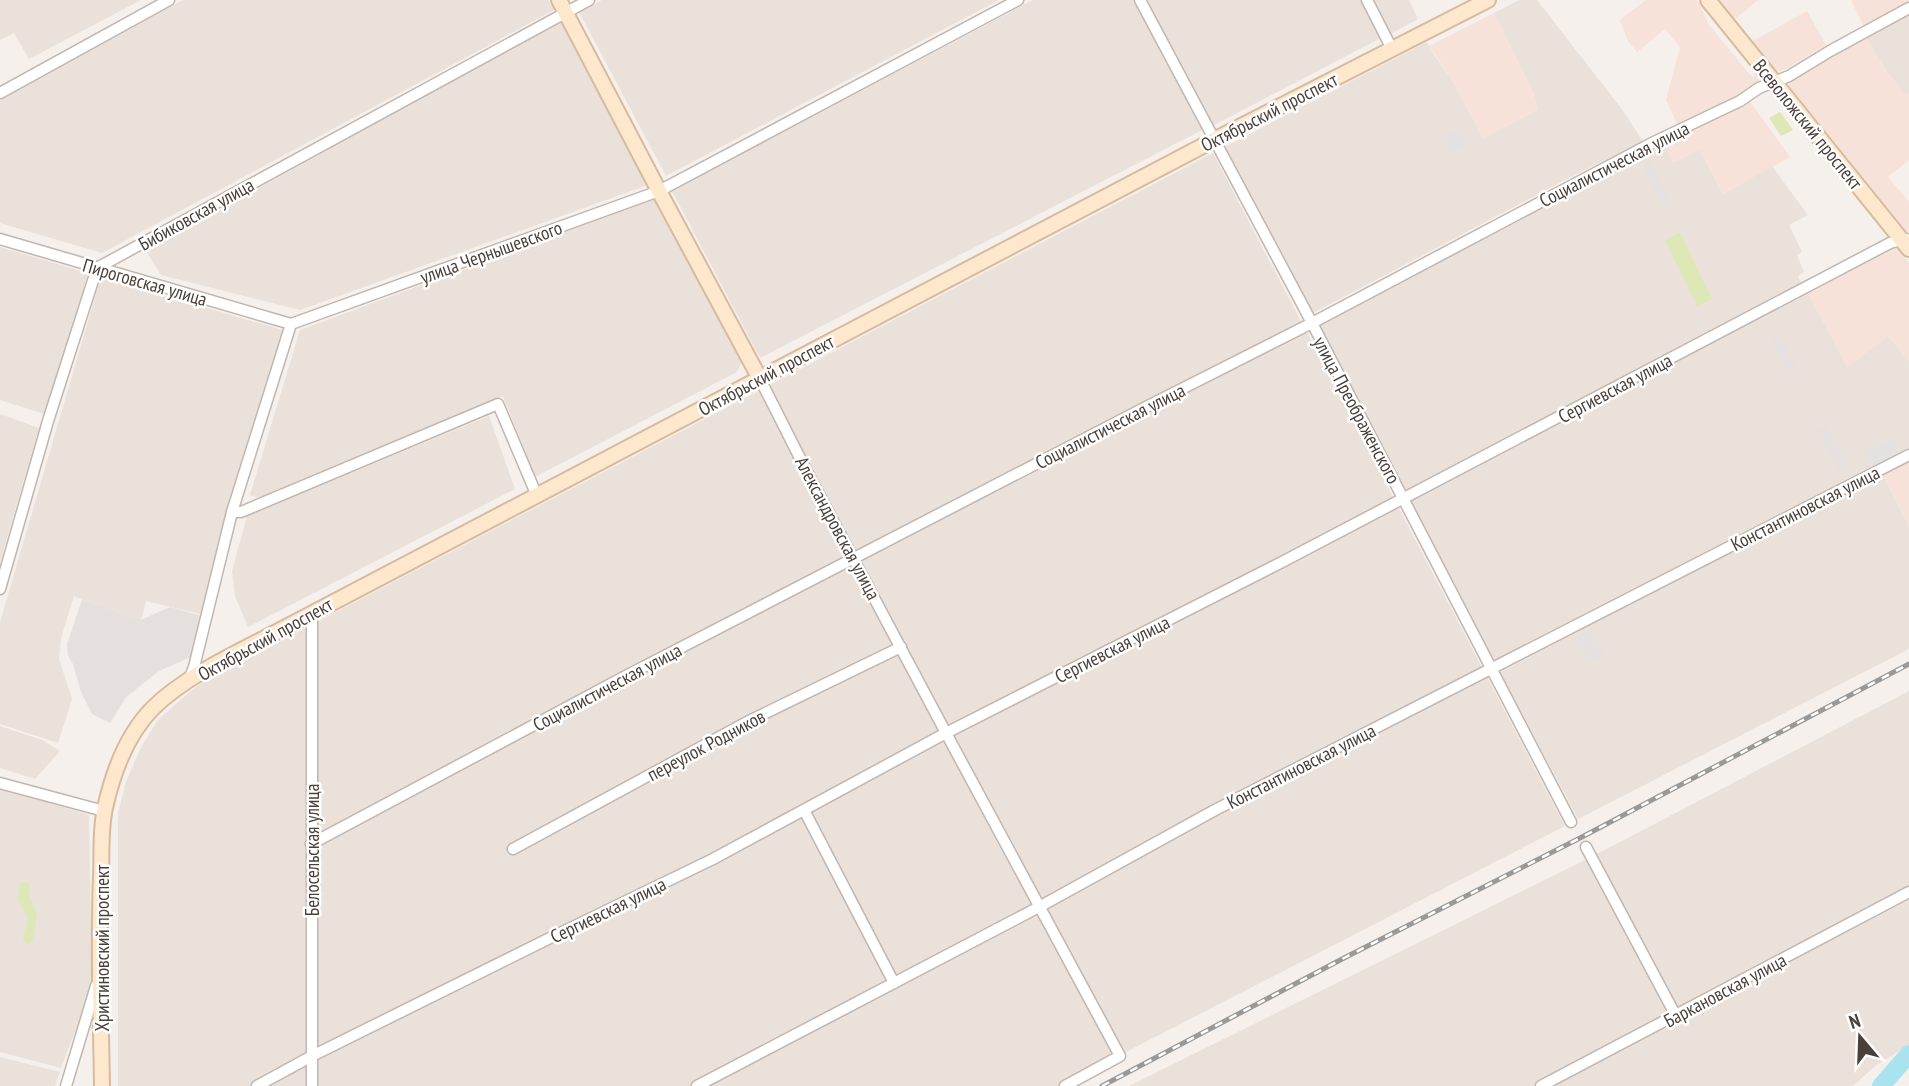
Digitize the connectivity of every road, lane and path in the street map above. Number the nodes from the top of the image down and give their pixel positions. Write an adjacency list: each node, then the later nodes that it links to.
1 (169, 0): 12 (street)
2 (589, 0): 8 (street, Бибиковская улица)
3 (1018, 0): 14 (street, улица Чернышевского)
4 (1140, 0): 13 (street, улица Преображенского)
5 (1367, 0): 10 (street)
6 (1488, 0): 10 (street, Октябрьский проспект)
7 (1707, 0): 11 (street, Всеволожский проспект)
8 (562, 6): 14 (street, Александровская улица); 17 (street, Бибиковская улица)
9 (1909, 8): 11 (street, Социалистическая улица)
10 (1392, 49): 13 (street, Октябрьский проспект)
11 (1774, 82): 16 (street, Всеволожский проспект); 18 (street, Социалистическая улица)
12 (0, 93)
13 (1214, 140): 18 (street, улица Преображенского); 20 (street, Октябрьский проспект)
14 (659, 191): 19 (street, улица Чернышевского); 20 (street, Александровская улица)
15 (0, 239): 17 (street, Пироговская улица)
16 (1907, 242): 23 (street, Сергиевская улица)
17 (97, 268): 19 (street, Пироговская улица); 26 (street)
18 (1312, 323): 23 (street, улица Преображенского); 25 (street, Социалистическая улица)
19 (291, 324): 24 (street)
20 (760, 379): 22 (street, Октябрьский проспект); 25 (street, Александровская улица)
21 (1909, 455): 29 (street, Константиновская улица)
22 (537, 496): 24 (street); 27 (street, Октябрьский проспект)
23 (1403, 499): 29 (street, улица Преображенского); 31 (street, Сергиевская улица)
24 (232, 512): 30 (street)
25 (855, 559): 28 (street, Александровская улица); 36 (street, Социалистическая улица)
26 (0, 589)
27 (312, 613): 30 (street, Октябрьский проспект); 36 (street, Белосельская улица)
28 (901, 647): 31 (street, Александровская улица); 38 (street, переулок Родников)
29 (1491, 670): 35 (street, улица Преображенского); 40 (street, Константиновская улица)
30 (188, 682): 34 (street, Октябрьский проспект)
31 (946, 733): 33 (street, Сергиевская улица); 40 (street, Александровская улица)
32 (0, 783): 34 (street)
33 (804, 810): 42 (street); 44 (street, Сергиевская улица)
34 (104, 811): 41 (street, Христиновский проспект)
35 (1571, 821)
36 (312, 844): 44 (street, Белосельская улица)
37 (1586, 847): 43 (street)
38 (513, 849)
39 (1909, 892): 43 (street, Баркановская улица)
40 (1039, 907): 42 (street, Константиновская улица); 50 (street, Александровская улица)
41 (100, 972): 45 (street); 46 (street, Христиновский проспект)
42 (894, 983): 49 (street, Константиновская улица)
43 (1676, 1016): 51 (street, Баркановская улица)
44 (312, 1056): 47 (street, Сергиевская улица); 48 (street, Белосельская улица)
45 (66, 1086)
46 (102, 1086)
47 (257, 1086)
48 (312, 1086)
49 (697, 1086)
50 (1065, 1086)
51 (1541, 1086)

